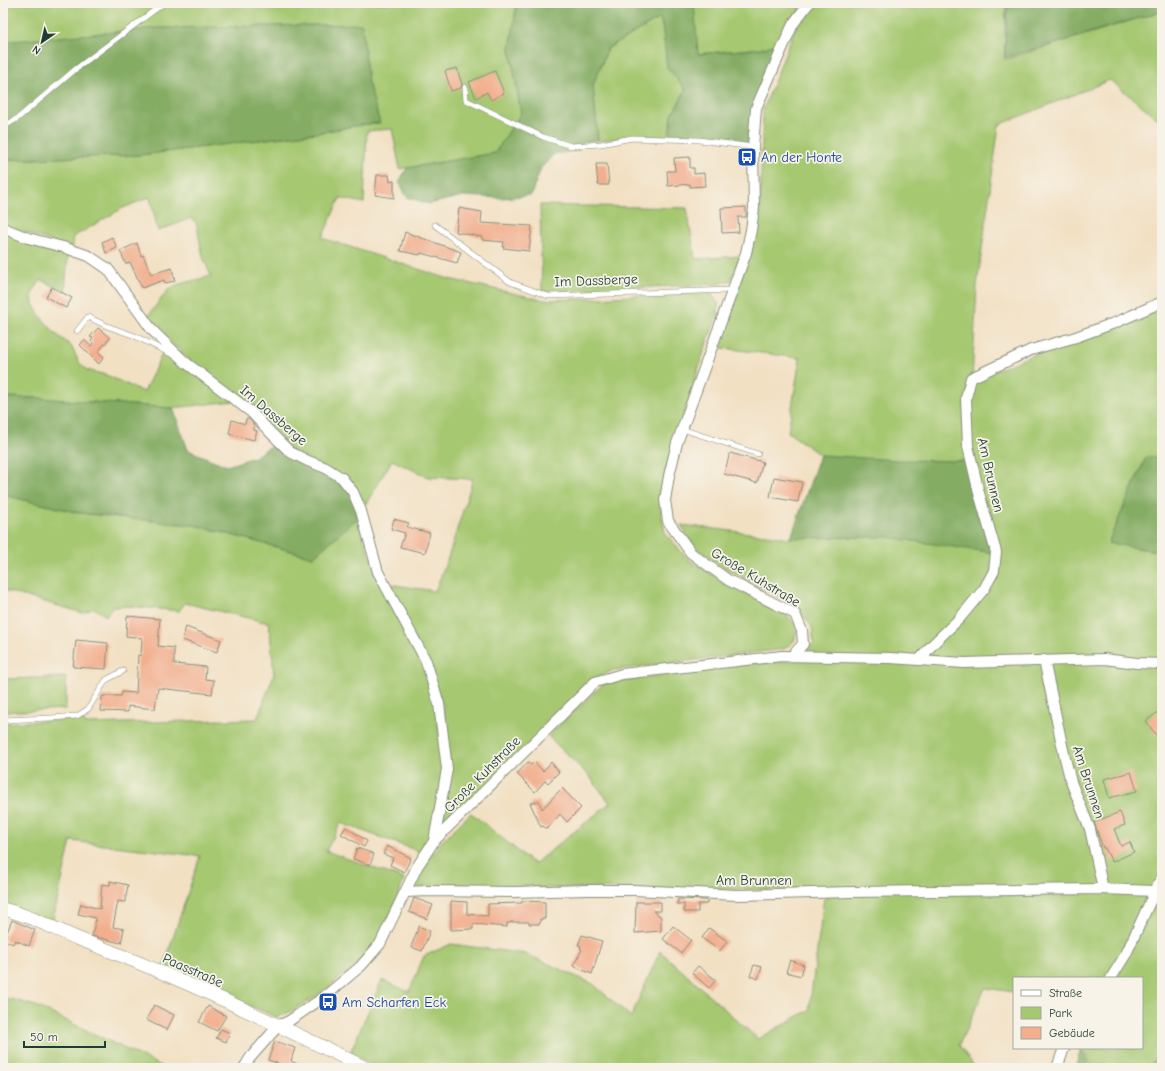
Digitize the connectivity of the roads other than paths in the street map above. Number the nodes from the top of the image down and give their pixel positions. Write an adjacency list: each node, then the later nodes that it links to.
1 (164, 3): 4 (lane)
2 (809, 3): 5 (street, Große Kuhstraße)
3 (465, 87): 5 (lane)
4 (3, 128)
5 (753, 147): 8 (street, Große Kuhstraße)
6 (435, 225): 8 (lane, Im Dassberge)
7 (3, 228): 11 (street, Im Dassberge)
8 (733, 290): 12 (street, Große Kuhstraße)
9 (1162, 302): 15 (street, Am Brunnen)
10 (77, 330): 11 (lane)
11 (185, 362): 20 (street, Im Dassberge)
12 (682, 428): 13 (lane); 14 (street, Große Kuhstraße)
13 (758, 454)
14 (792, 656): 15 (street); 20 (street, Große Kuhstraße)
15 (920, 660): 16 (street)
16 (1044, 660): 17 (street); 22 (street, Am Brunnen)
17 (1162, 664)
18 (122, 671): 19 (lane)
19 (3, 720)
20 (434, 841): 24 (street, Große Kuhstraße)
21 (1162, 876): 23 (street)
22 (1103, 889): 23 (street, Am Brunnen); 24 (street, Am Brunnen)
23 (1154, 891): 26 (street)
24 (406, 892): 27 (street, Große Kuhstraße)
25 (3, 909): 27 (street, Paasstraße)
26 (1112, 977)
27 (278, 1026): 29 (street); 30 (street, Paasstraße)
28 (1064, 1049): 31 (street)
29 (244, 1068)
30 (366, 1068)
31 (1057, 1068)

